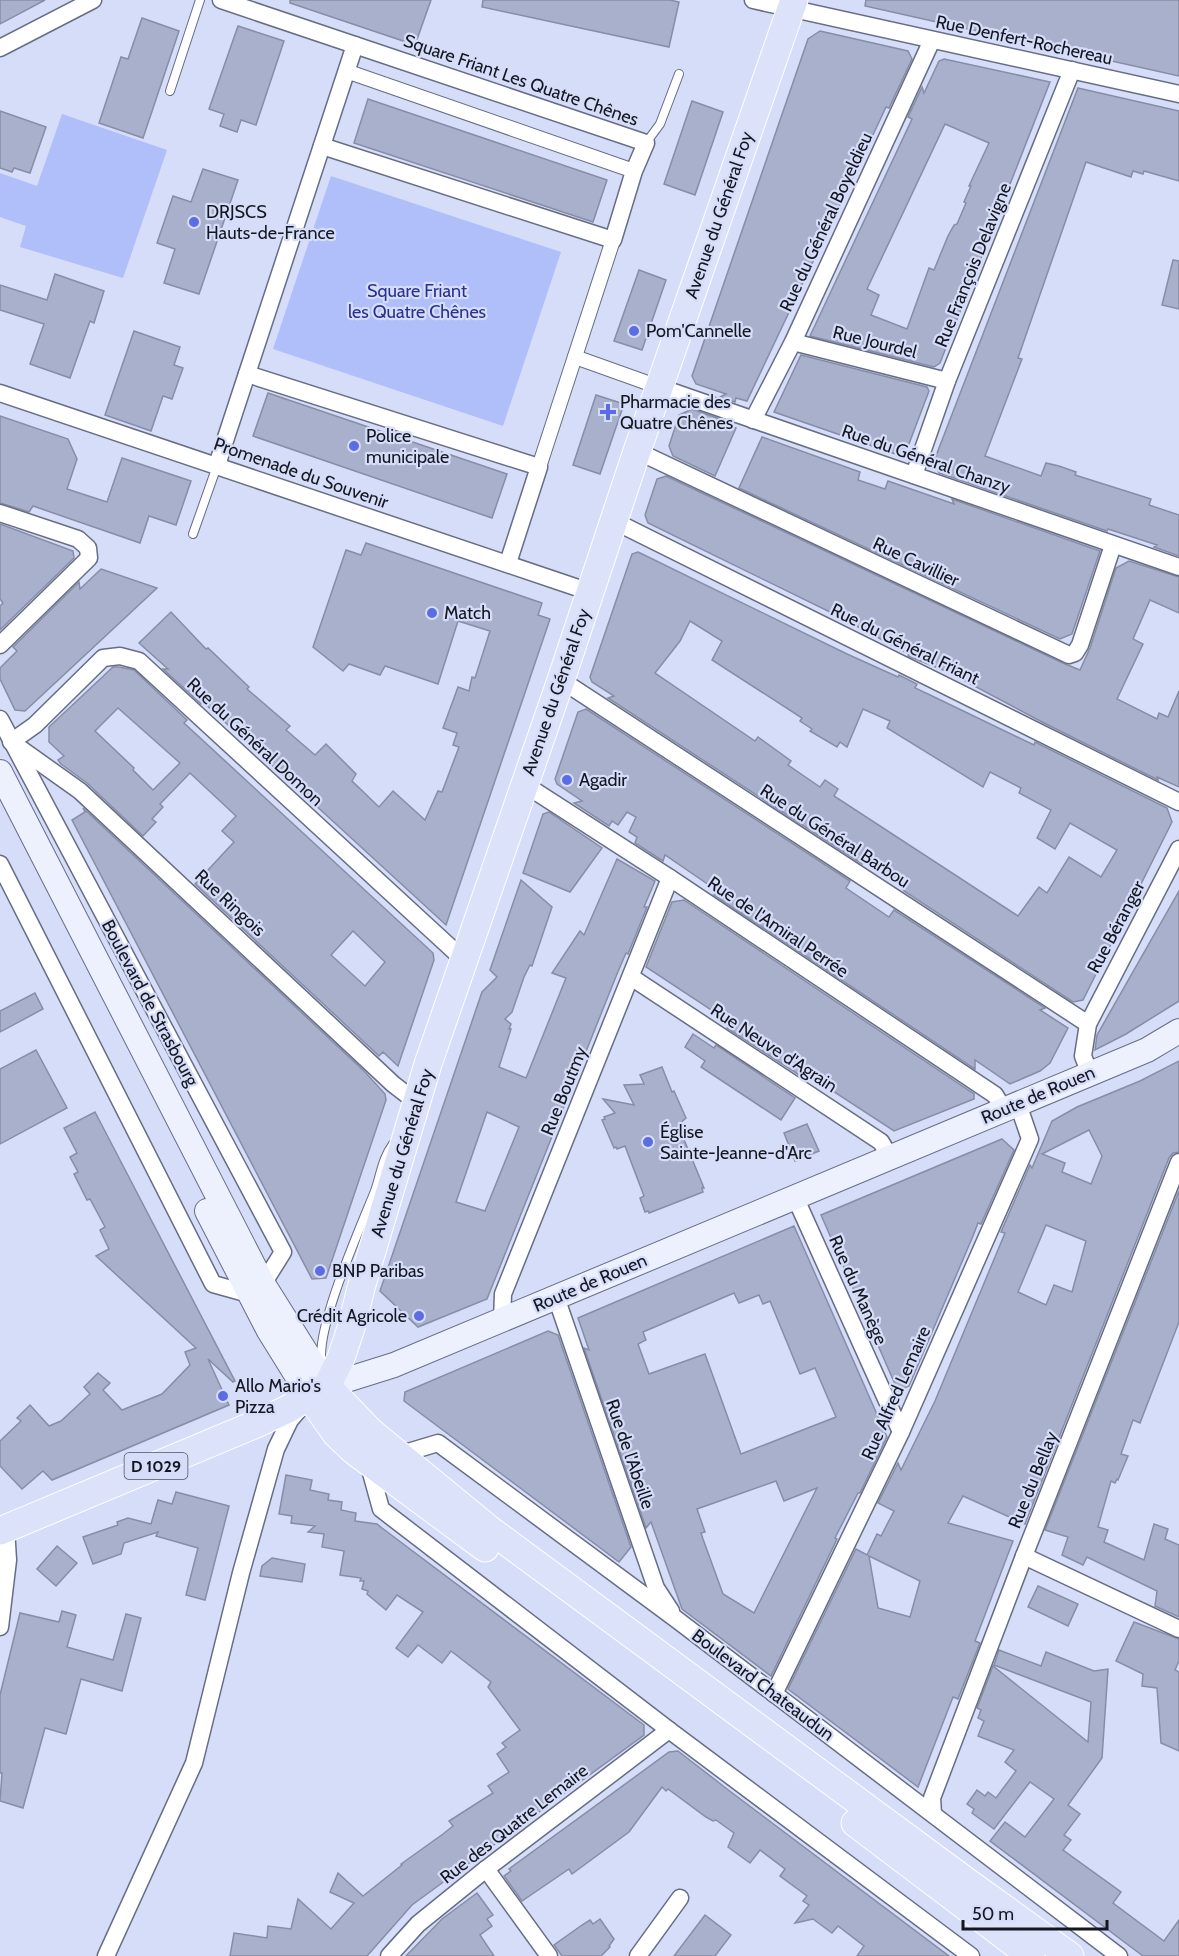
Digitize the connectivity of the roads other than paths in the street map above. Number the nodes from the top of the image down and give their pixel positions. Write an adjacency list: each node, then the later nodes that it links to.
1 (93, 0): 8 (street)
2 (200, 0): 12 (lane)
3 (221, 0): 7 (street, Square Friant Les Quatre Chênes)
4 (753, 0): 5 (street, Rue Denfert-Rochereau)
5 (792, 4): 6 (street, Rue Denfert-Rochereau); 22 (main road, Avenue du Général Foy)
6 (932, 40): 10 (street, Rue Denfert-Rochereau); 18 (street, Rue du Général Boyeldieu)
7 (354, 45): 9 (street); 14 (street, Square Friant Les Quatre Chênes)
8 (0, 48)
9 (346, 70): 15 (street); 16 (street)
10 (1072, 70): 13 (street, Rue Denfert-Rochereau); 21 (street, Rue François Delavigne)
11 (679, 74): 14 (lane)
12 (170, 91)
13 (1179, 94)
14 (646, 142): 16 (street, Square Friant Les Quatre Chênes)
15 (322, 146): 17 (street); 20 (street)
16 (634, 171): 17 (street, Square Friant Les Quatre Chênes)
17 (613, 240): 19 (street, Square Friant Les Quatre Chênes)
18 (793, 342): 21 (street, Rue Jourdel); 24 (street, Rue du Général Boyeldieu)
19 (575, 357): 22 (street); 27 (street, Square Friant Les Quatre Chênes)
20 (247, 374): 26 (street); 27 (street)
21 (947, 381): 28 (street, Rue François Delavigne)
22 (659, 387): 24 (street, Rue du Général Chanzy); 25 (main road, Avenue du Général Foy)
23 (0, 393): 26 (street, Promenade du Souvenir)
24 (753, 420): 28 (street, Rue du Général Chanzy)
25 (637, 451): 30 (main road, Avenue du Général Foy); 32 (street, Rue Cavillier)
26 (217, 465): 31 (lane); 33 (street, Promenade du Souvenir)
27 (539, 467): 33 (street, Square Friant Les Quatre Chênes)
28 (914, 475): 32 (street, Rue du Général Chanzy)
29 (0, 513): 36 (street)
30 (614, 521): 35 (main road, Avenue du Général Foy); 42 (street, Rue du Général Friant)
31 (193, 534)
32 (1113, 545): 34 (street, Rue du Général Chanzy)
33 (508, 563): 35 (street, Promenade du Souvenir)
34 (1179, 567)
35 (590, 592): 37 (main road, Avenue du Général Foy)
36 (0, 645)
37 (561, 680): 41 (main road, Avenue du Général Foy); 49 (street, Rue du Général Barbou)
38 (0, 719): 39 (street, Boulevard de Strasbourg)
39 (11, 742): 47 (street, Rue du Général Domon); 53 (street, Rue Ringois); 57 (street, Boulevard de Strasbourg)
40 (0, 772): 57 (main road, Boulevard de Strasbourg)
41 (524, 784): 46 (street, Rue de l'Amiral Perrée); 47 (main road, Avenue du Général Foy)
42 (1179, 802)
43 (0, 806): 57 (main road, Boulevard de Strasbourg)
44 (1179, 849): 49 (street, Rue Béranger)
45 (0, 864): 57 (street)
46 (670, 878): 48 (street, Rue Boutmy); 52 (street, Rue de l'Amiral Perrée)
47 (464, 960): 53 (main road, Avenue du Général Foy)
48 (631, 977): 54 (street, Rue Neuve d'Agrain); 59 (street, Rue Boutmy)
49 (1088, 1024): 51 (street, Rue Béranger)
50 (1179, 1030): 51 (main road, Route de Rouen)
51 (1090, 1074): 52 (main road, Route de Rouen)
52 (1011, 1107): 54 (main road, Route de Rouen); 61 (street, Rue Alfred Lemaire)
53 (413, 1112): 60 (main road, Avenue du Général Foy)
54 (890, 1158): 56 (main road, Route de Rouen)
55 (1179, 1162): 65 (street, Rue du Bellay)
56 (795, 1197): 58 (main road, Route de Rouen); 61 (street, Rue du Manège)
57 (256, 1289): 60 (main road, Boulevard de Strasbourg)
58 (556, 1298): 59 (main road, Route de Rouen); 66 (street, Rue de l'Abeille)
59 (502, 1320): 60 (main road, Route de Rouen)
60 (318, 1392): 62 (main road, Boulevard Chateaudun); 63 (main road); 64 (main road, Route de Rouen / D 1029); 74 (street)
61 (901, 1432): 69 (street, Rue Alfred Lemaire)
62 (398, 1455): 66 (street, Boulevard Chateaudun); 80 (main road, Boulevard Chateaudun)
63 (368, 1461): 70 (street); 79 (main road)
64 (3, 1530): 67 (street)
65 (1024, 1556): 68 (street); 71 (street, Rue du Bellay)
66 (676, 1619): 69 (street, Boulevard Chateaudun)
67 (0, 1627)
68 (1179, 1629)
69 (774, 1694): 71 (street, Boulevard Chateaudun)
70 (669, 1730): 72 (street, Rue des Quatre Lemaire); 78 (street)
71 (933, 1814): 81 (street, Boulevard Chateaudun)
72 (486, 1869): 75 (street, Rue des Quatre Lemaire); 76 (street)
73 (680, 1898): 77 (street)
74 (106, 1956)
75 (389, 1956)
76 (549, 1956)
77 (638, 1956)
78 (970, 1956)
79 (1031, 1956)
80 (1070, 1956)
81 (1119, 1956)

